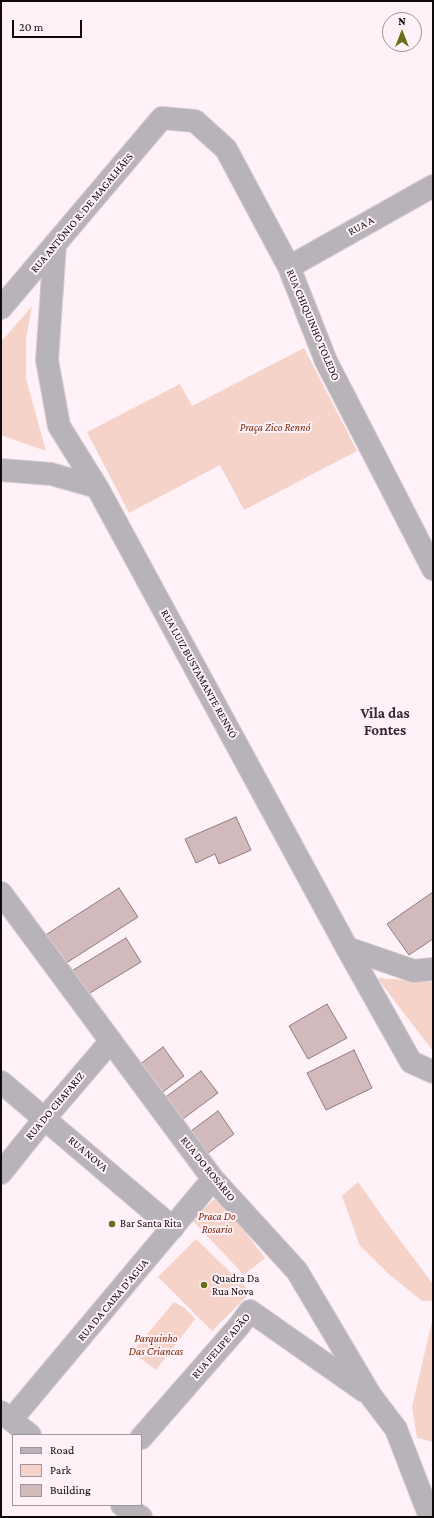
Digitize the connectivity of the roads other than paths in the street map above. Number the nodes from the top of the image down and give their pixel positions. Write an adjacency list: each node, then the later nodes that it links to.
1 (162, 118): 3 (street, RUA ANTÔNIO R. DE MAGALHÃES); 4 (street, RUA CHIQUINHO TOLEDO)
2 (433, 186): 4 (street, RUA A)
3 (55, 245): 5 (street, RUA ANTÔNIO R. DE MAGALHÃES); 7 (street, RUA LUIZ BUSTAMANTE RENNÓ)
4 (289, 267): 8 (street, RUA CHIQUINHO TOLEDO)
5 (1, 308)
6 (1, 470): 7 (street)
7 (97, 487): 10 (street, RUA LUIZ BUSTAMANTE RENNÓ)
8 (433, 569)
9 (1, 893): 12 (street, RUA DO ROSÁRIO)
10 (347, 948): 11 (street); 13 (street, RUA LUIZ BUSTAMANTE RENNÓ)
11 (433, 969)
12 (111, 1041): 15 (street, RUA DO CHAFARIZ); 17 (street, RUA DO ROSÁRIO)
13 (433, 1072)
14 (1, 1082): 15 (street, RUA NOVA)
15 (44, 1118): 16 (street, RUA DO CHAFARIZ); 18 (street, RUA NOVA)
16 (1, 1173)
17 (213, 1179): 18 (street, RUA DA CAIXA D'AGUA); 19 (street, RUA DO ROSÁRIO)
18 (174, 1228): 20 (street, RUA DA CAIXA D'AGUA)
19 (371, 1396): 22 (street, RUA FELIPE ADÃO); 25 (street, RUA DO ROSÁRIO)
20 (6, 1416): 21 (street)
21 (29, 1434)
22 (142, 1437)
23 (124, 1506): 24 (street)
24 (141, 1517)
25 (430, 1517)

